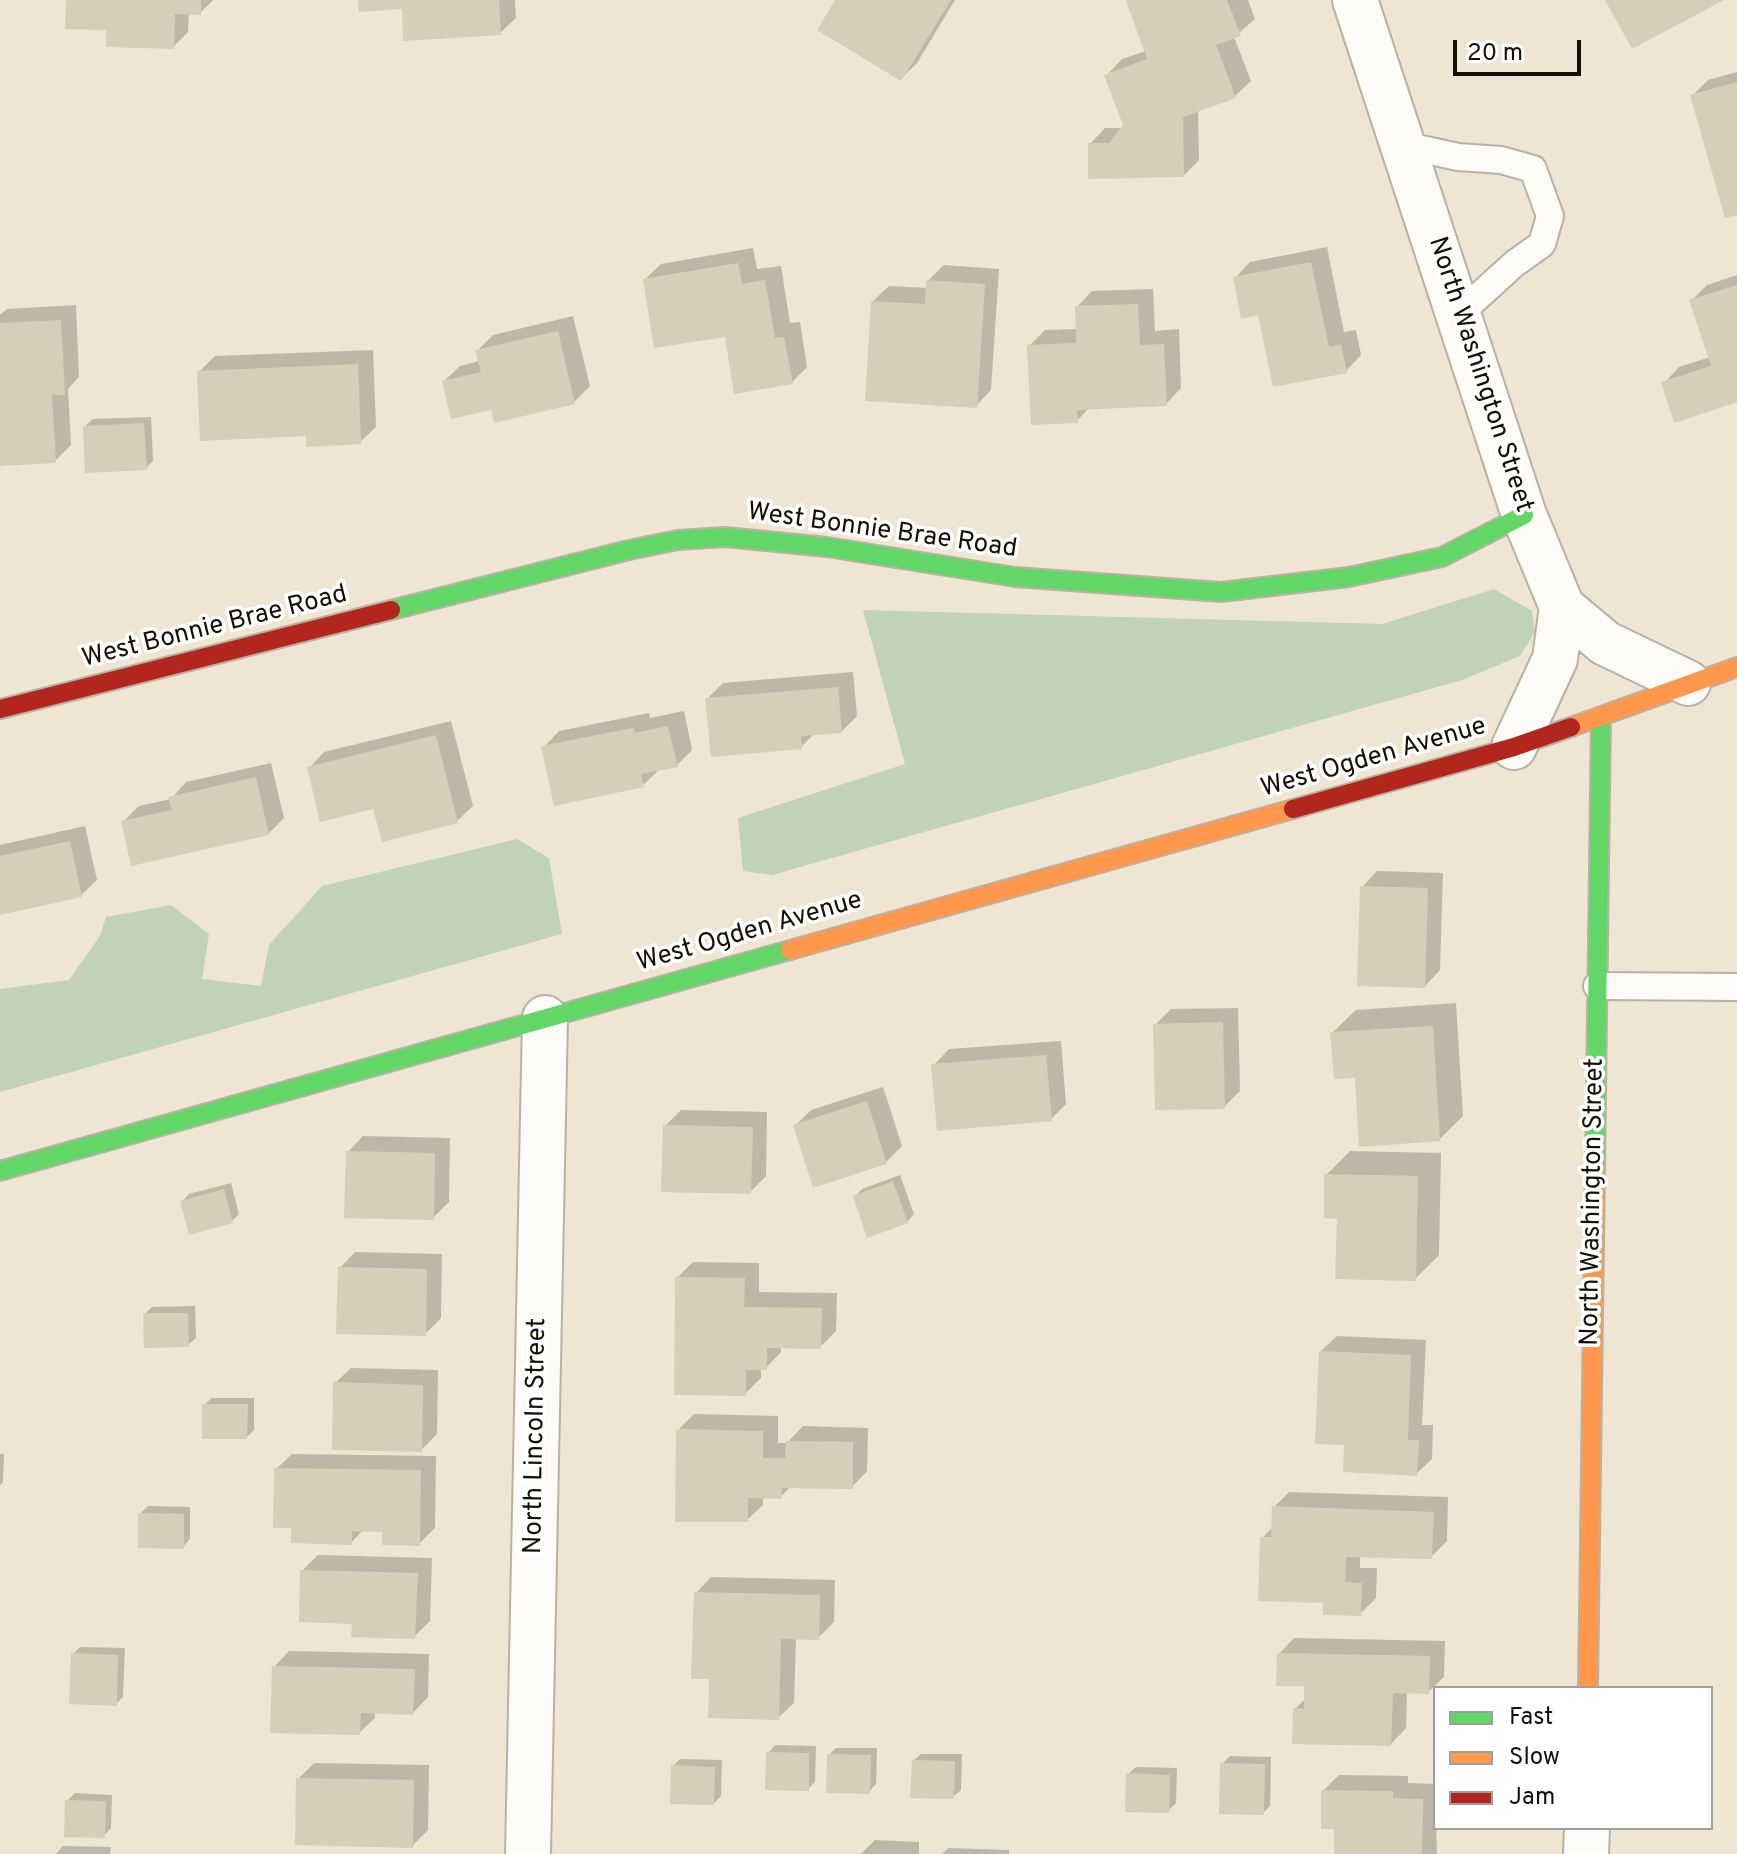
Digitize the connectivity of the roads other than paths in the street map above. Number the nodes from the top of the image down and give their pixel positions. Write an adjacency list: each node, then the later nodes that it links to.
1 (1355, 0): 2 (street, North Washington Street)
2 (1403, 145): 3 (street, North Washington Street); 3 (lane)
3 (1458, 315): 4 (street, North Washington Street)
4 (1524, 515): 5 (street, North Washington Street); 8 (street, West Bonnie Brae Road)
5 (1562, 607): 7 (street); 10 (street)
6 (1737, 667): 7 (street, West Ogden Avenue)
7 (1688, 683): 9 (street, West Ogden Avenue)
8 (0, 709)
9 (1601, 717): 10 (street, West Ogden Avenue); 11 (street, North Washington Street)
10 (1514, 747): 13 (street, West Ogden Avenue)
11 (1597, 986): 12 (lane); 15 (street, North Washington Street)
12 (1737, 987)
13 (545, 1018): 14 (street, West Ogden Avenue); 17 (street, North Lincoln Street)
14 (0, 1171)
15 (1588, 1686)
16 (1587, 1830): 18 (street)
17 (528, 1854)
18 (1586, 1854)

